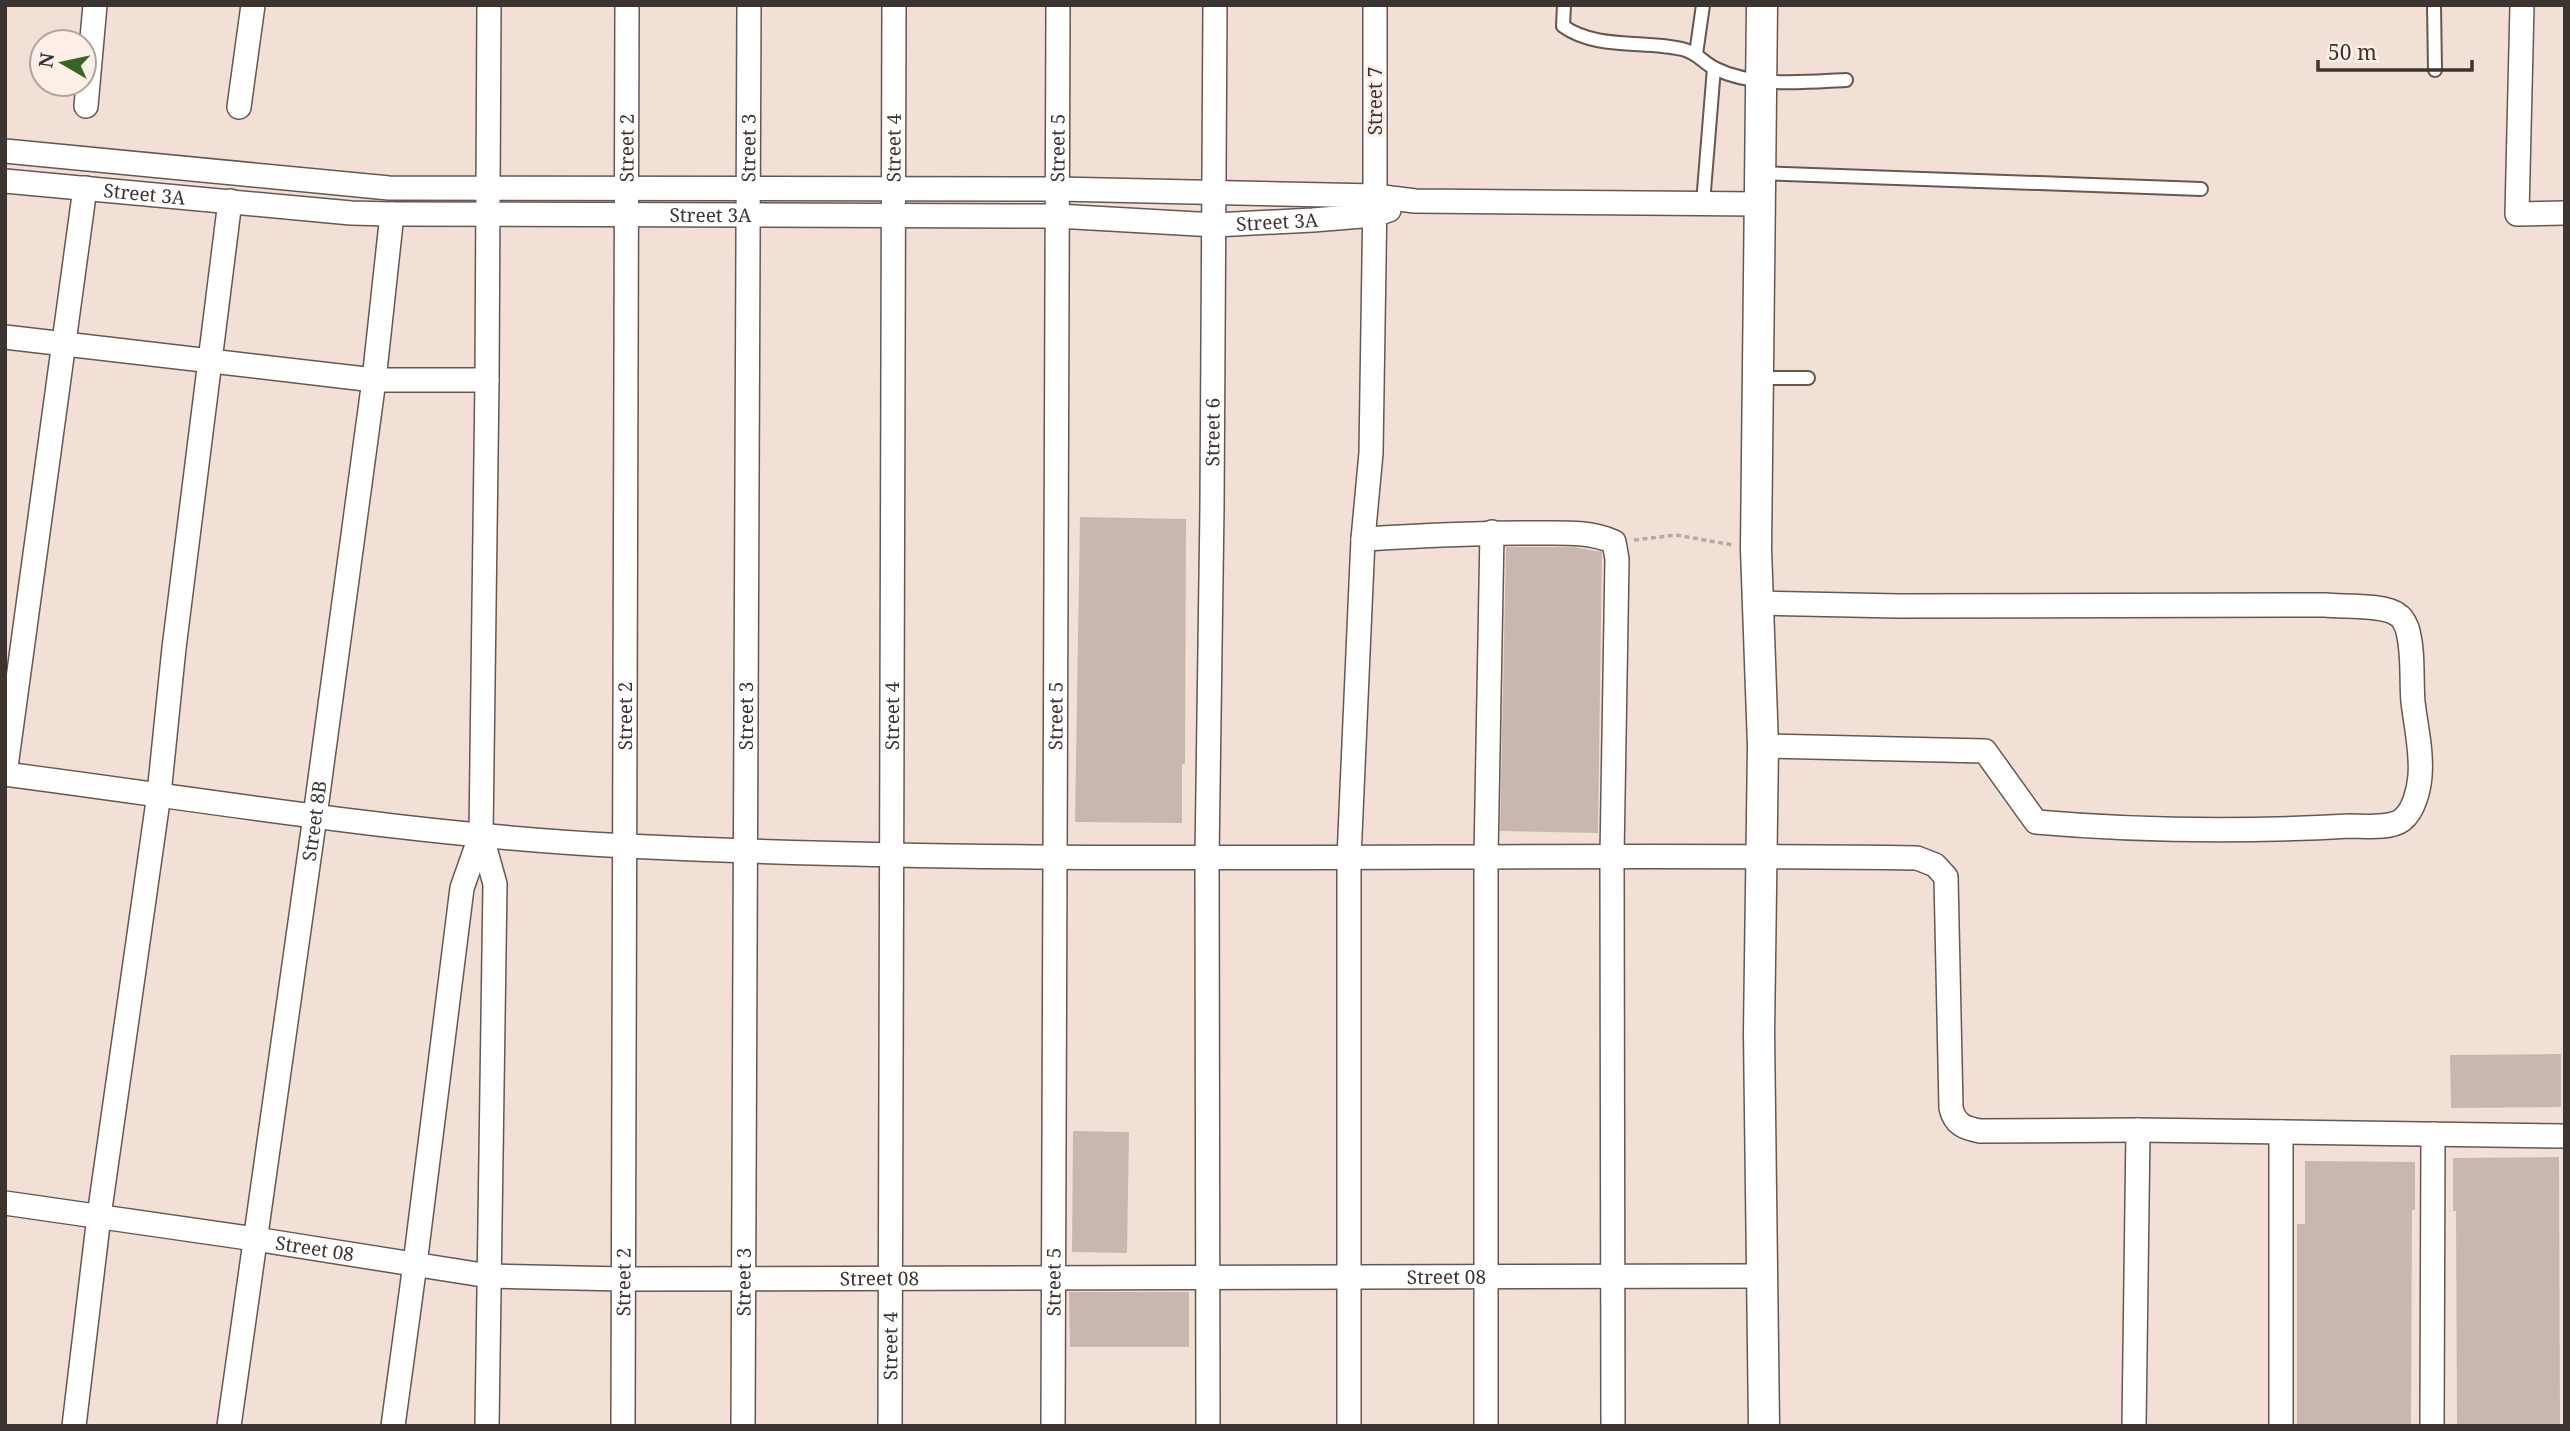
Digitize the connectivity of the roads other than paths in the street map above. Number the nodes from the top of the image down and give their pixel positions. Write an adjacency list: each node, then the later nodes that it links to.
1 (95, 5): 20 (street)
2 (253, 5): 21 (street)
3 (489, 5): 28 (street)
4 (627, 5): 29 (street, Street 2)
5 (748, 5): 31 (street, Street 3)
6 (894, 5): 32 (street, Street 4)
7 (1058, 5): 33 (street, Street 5)
8 (1215, 5): 35 (street, Street 6)
9 (1375, 5): 40 (street, Street 7)
10 (1564, 5): 15 (lane)
11 (1703, 5): 15 (lane)
12 (1762, 5): 19 (street)
13 (2434, 5): 17 (lane)
14 (2522, 5): 42 (street)
15 (1696, 54): 16 (lane)
16 (1714, 68): 19 (lane); 37 (lane)
17 (2435, 70)
18 (1846, 80): 19 (lane)
19 (1762, 82): 24 (street)
20 (86, 106)
21 (239, 107)
22 (5, 151): 23 (street, Street 3A)
23 (107, 161): 25 (street, Street 3A); 30 (street)
24 (1760, 173): 34 (lane); 39 (street)
25 (255, 175): 27 (street, Street 3A); 38 (street)
26 (5, 181): 30 (street, Street 3A)
27 (354, 185): 28 (street, Street 3A); 41 (street)
28 (486, 188): 29 (street, Street 3A); 44 (street)
29 (626, 188): 31 (street, Street 3A); 45 (street, Street 2)
30 (95, 189): 36 (street, Street 3A); 51 (street)
31 (746, 189): 32 (street, Street 3A); 46 (street, Street 3)
32 (893, 189): 33 (street, Street 3A); 47 (street, Street 4)
33 (1058, 189): 35 (street, Street 3A); 48 (street, Street 5)
34 (2201, 189)
35 (1215, 193): 40 (street, Street 3A); 49 (street, Street 6)
36 (230, 201): 38 (street, Street 3A); 52 (street)
37 (1703, 203): 39 (street, Street 3A); 40 (street, Street 3A)
38 (256, 204): 41 (street, Street 3A)
39 (1759, 204): 54 (street)
40 (1375, 206): 49 (street, Street 3A); 58 (street, Street 7)
41 (351, 213): 43 (street, Street 3A)
42 (2565, 214)
43 (392, 215): 44 (street, Street 3A); 55 (street, Street 8B)
44 (488, 216): 45 (street, Street 3A); 56 (street)
45 (627, 216): 46 (street, Street 3A); 65 (street, Street 2)
46 (746, 216): 47 (street, Street 3A); 66 (street, Street 3)
47 (893, 216): 48 (street, Street 3A); 67 (street, Street 4)
48 (1058, 216): 49 (street, Street 3A); 68 (street, Street 5)
49 (1215, 225): 72 (street, Street 6)
50 (5, 337): 51 (street)
51 (63, 344): 52 (street); 61 (street)
52 (210, 362): 55 (street); 62 (street)
53 (1808, 377): 54 (lane)
54 (1758, 378): 59 (street)
55 (374, 380): 56 (street); 63 (street, Street 8B)
56 (487, 380): 64 (street)
57 (1492, 532): 58 (street); 69 (street); 71 (street)
58 (1363, 539): 73 (street, Street 7)
59 (1758, 603): 60 (street); 60 (street)
60 (1763, 746): 70 (street)
61 (5, 774): 62 (street)
62 (159, 794): 63 (street); 79 (street)
63 (315, 816): 64 (street); 80 (street, Street 8B)
64 (481, 834): 65 (street); 81 (street); 82 (street)
65 (625, 846): 66 (street); 90 (street, Street 2)
66 (744, 849): 67 (street); 91 (street, Street 3)
67 (891, 854): 68 (street); 86 (street, Street 4)
68 (1055, 855): 72 (street); 87 (street, Street 5)
69 (1612, 856): 70 (street); 71 (street); 85 (street)
70 (1763, 856): 74 (street); 83 (street)
71 (1486, 857): 73 (street); 84 (street)
72 (1207, 858): 73 (street); 88 (street, Street 6)
73 (1349, 858): 89 (street, Street 7)
74 (2138, 1130): 75 (street); 105 (street)
75 (2281, 1132): 76 (street); 106 (street)
76 (2433, 1134): 77 (street); 107 (street)
77 (2565, 1136)
78 (5, 1203): 79 (street, Street 08)
79 (99, 1216): 80 (street, Street 08); 92 (street)
80 (255, 1239): 81 (street, Street 08); 93 (street, Street 8B)
81 (415, 1264): 82 (street, Street 08); 94 (street)
82 (489, 1276): 90 (street, Street 08); 95 (street)
83 (1761, 1276): 85 (street, Street 08); 104 (street)
84 (1486, 1277): 85 (street, Street 08); 89 (street, Street 08); 102 (street)
85 (1613, 1277): 103 (street)
86 (890, 1278): 87 (street, Street 08); 91 (street, Street 08); 98 (street, Street 4)
87 (1054, 1278): 88 (street, Street 08); 99 (street, Street 5)
88 (1210, 1278): 89 (street, Street 08); 100 (street, Street 6)
89 (1349, 1278): 101 (street, Street 7)
90 (623, 1279): 91 (street, Street 08); 96 (street, Street 2)
91 (743, 1279): 97 (street, Street 3)
92 (74, 1426)
93 (229, 1426)
94 (393, 1426)
95 (487, 1426)
96 (623, 1426)
97 (743, 1426)
98 (890, 1426)
99 (1053, 1426)
100 (1208, 1426)
101 (1349, 1426)
102 (1486, 1426)
103 (1613, 1426)
104 (1764, 1426)
105 (2134, 1426)
106 (2281, 1426)
107 (2432, 1426)

